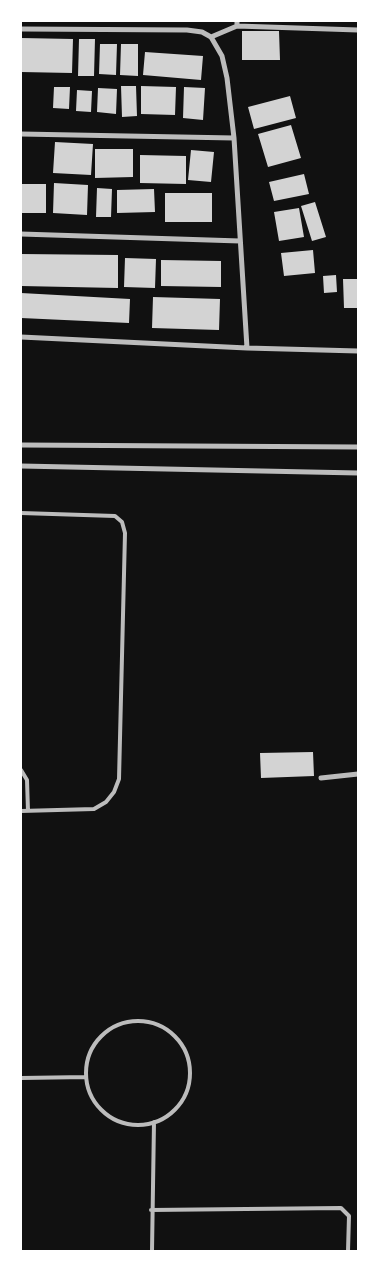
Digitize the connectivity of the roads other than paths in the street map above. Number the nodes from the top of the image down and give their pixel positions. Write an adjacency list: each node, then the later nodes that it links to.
1 (237, 24): 3 (street); 4 (street)
2 (21, 29): 4 (street)
3 (358, 30)
4 (211, 37): 6 (street)
5 (21, 134): 6 (street)
6 (234, 138): 8 (street)
7 (21, 234): 8 (street)
8 (240, 241): 10 (street)
9 (21, 337): 10 (street)
10 (247, 348): 11 (street)
11 (358, 350)
12 (21, 445): 13 (street)
13 (358, 446)
14 (21, 466): 15 (street)
15 (358, 473)
16 (21, 513): 21 (lane)
17 (21, 770): 21 (lane)
18 (358, 774): 19 (street)
19 (321, 778)
20 (21, 810): 21 (lane)
21 (28, 810)
22 (86, 1077): 23 (lane); 24 (lane); 24 (lane)
23 (21, 1078)
24 (154, 1122): 25 (lane)
25 (152, 1210): 26 (lane); 27 (lane)
26 (152, 1251)
27 (348, 1251)

